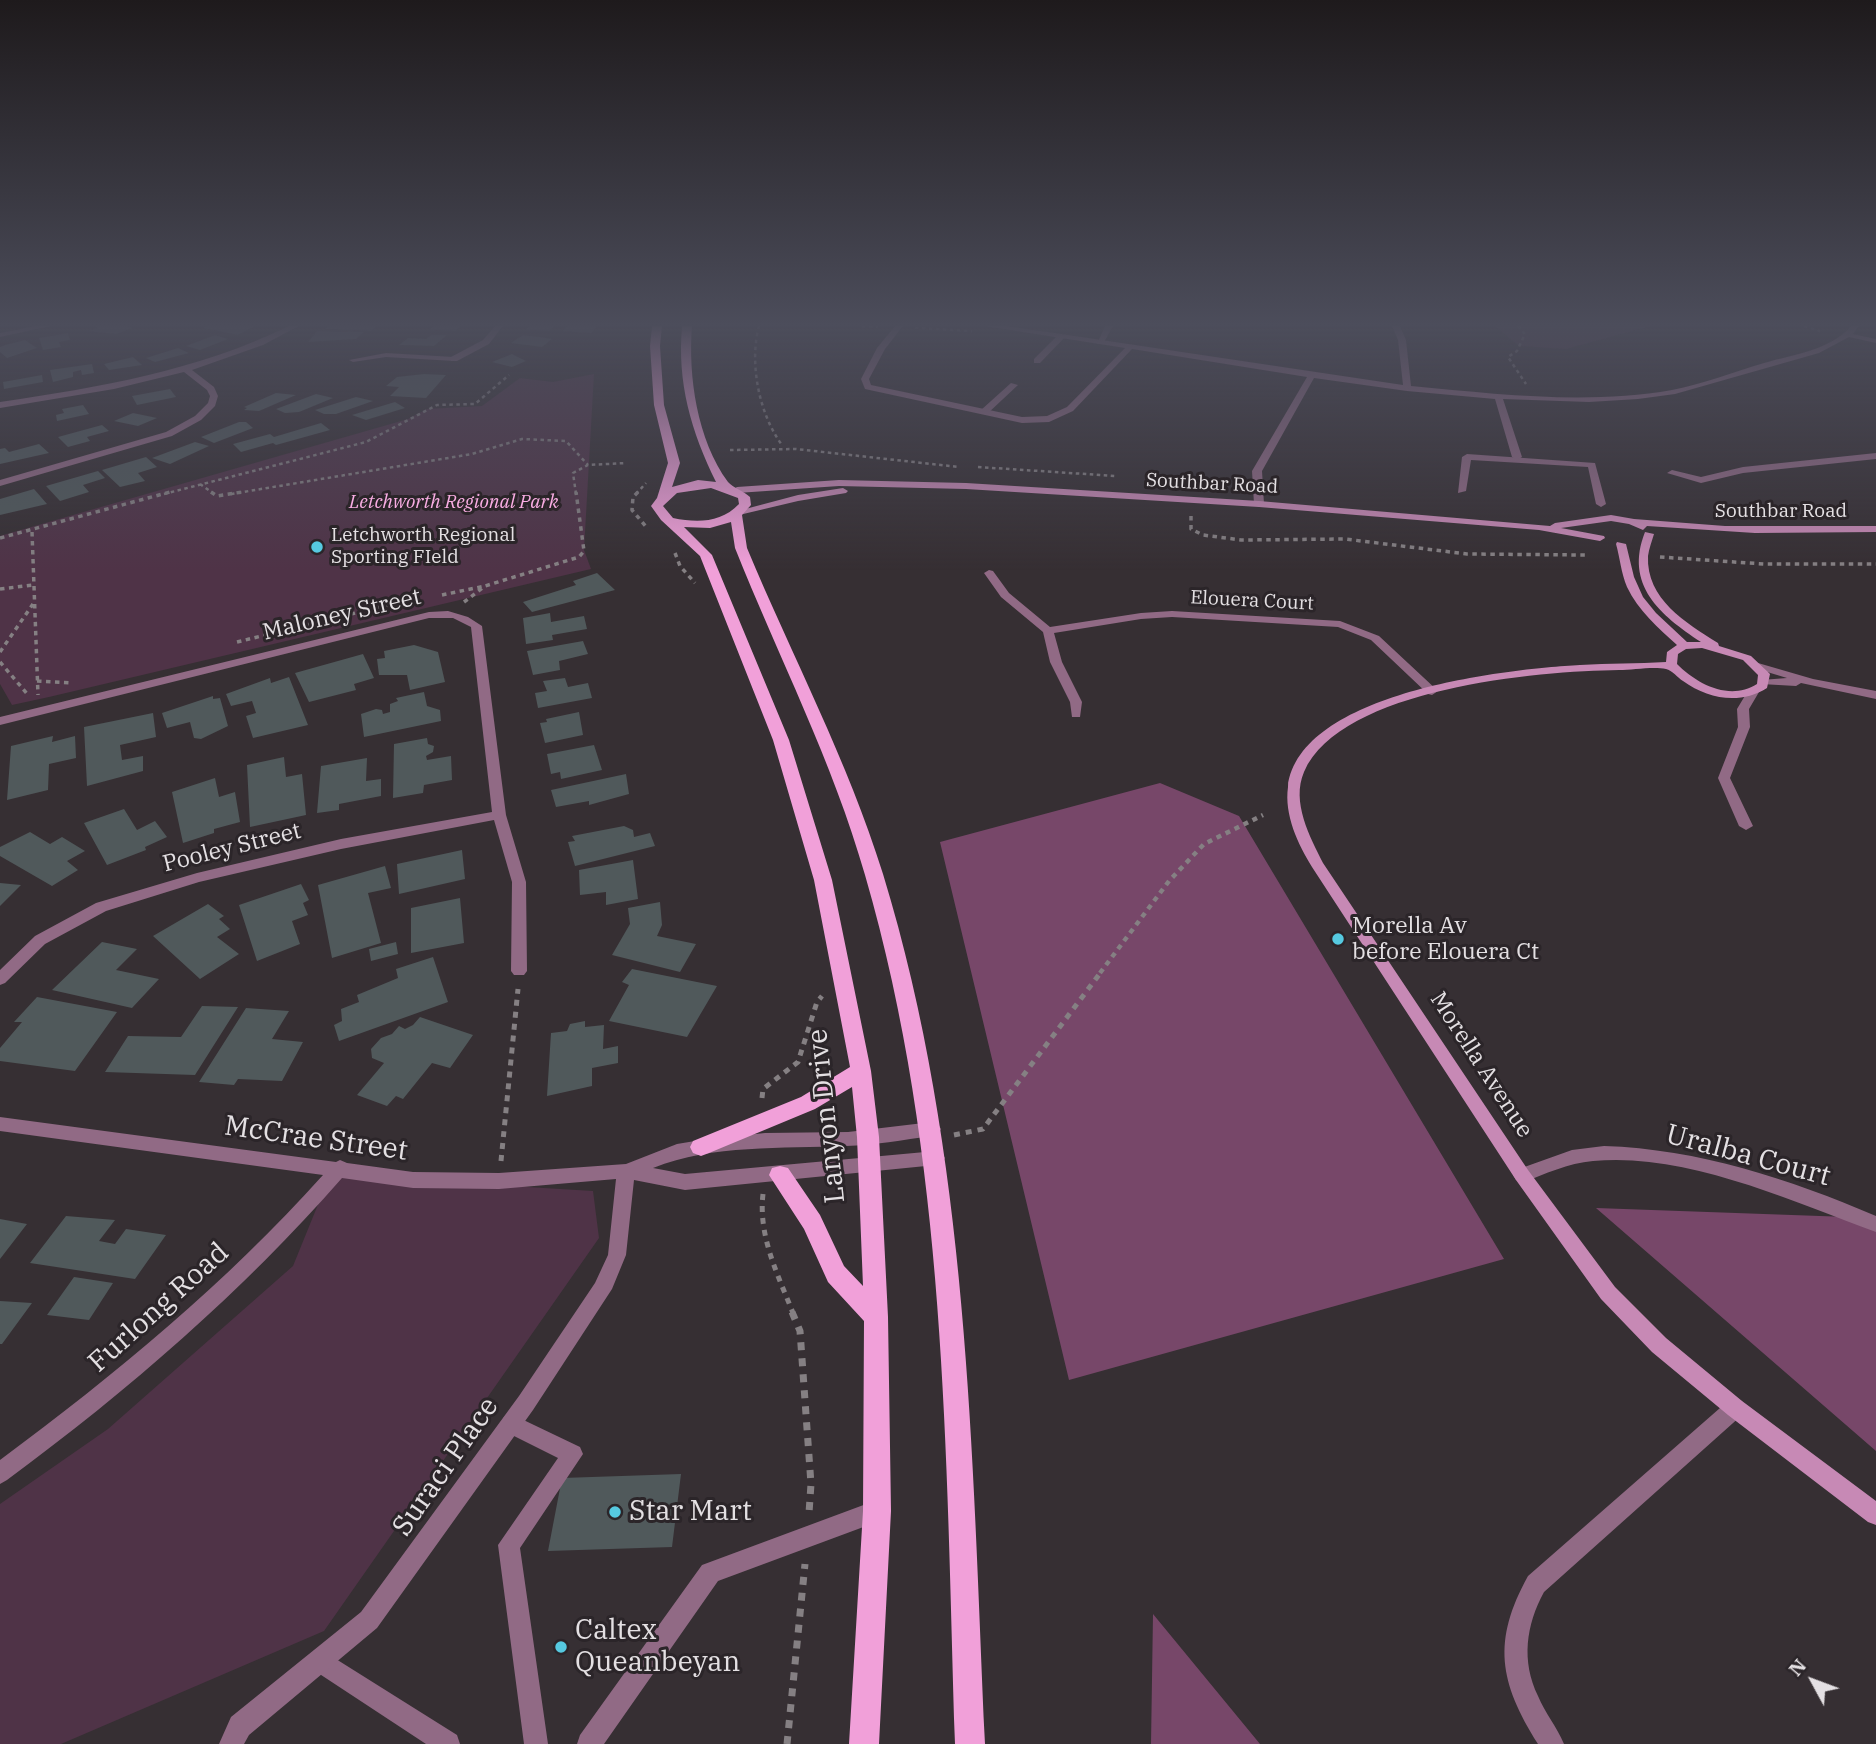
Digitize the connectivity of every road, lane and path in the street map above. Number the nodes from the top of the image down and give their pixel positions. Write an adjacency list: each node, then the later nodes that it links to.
1 (208, 407): 18 (street)
2 (432, 407): 19 (path)
3 (660, 407): 24 (main road)
4 (690, 407): 20 (main road)
5 (765, 407): 12 (path)
6 (963, 407): 11 (street)
7 (989, 407): 11 (street)
8 (1072, 407): 11 (street)
9 (1293, 407): 25 (street)
10 (1501, 407): 14 (street)
11 (984, 412)
12 (730, 450)
13 (1876, 456): 17 (street)
14 (1517, 457): 23 (street); 26 (street)
15 (626, 463): 16 (path)
16 (588, 465): 19 (path); 45 (path)
17 (1672, 473)
18 (0, 483)
19 (199, 484): 34 (path)
20 (724, 485): 22 (main road); 24 (main road)
21 (882, 486): 22 (street, Southbar Road); 25 (street, Southbar Road); 27 (street, Southbar Road)
22 (737, 490): 27 (main road)
23 (1461, 491)
24 (662, 497): 28 (main road)
25 (1259, 504): 31 (street, Southbar Road)
26 (1601, 504)
27 (738, 513): 28 (main road); 74 (main road)
28 (669, 520): 68 (main road, Lanyon Drive)
29 (1589, 522): 30 (street, Southbar Road); 31 (street, Southbar Road); 36 (street)
30 (1635, 522): 32 (street, Southbar Road); 37 (street)
31 (1539, 527): 36 (street, Southbar Road)
32 (1686, 528): 33 (street, Southbar Road); 37 (street, Southbar Road)
33 (1876, 529)
34 (32, 532): 35 (path); 42 (path)
35 (0, 538)
36 (1600, 538): 38 (street, Southbar Road)
37 (1648, 538): 38 (street, Southbar Road); 48 (street)
38 (1621, 544): 47 (street)
39 (1656, 556): 40 (path)
40 (1876, 564)
41 (989, 573): 46 (street)
42 (33, 585): 43 (path); 44 (path)
43 (0, 589)
44 (34, 602): 49 (path); 50 (path)
45 (449, 613): 63 (street, Maloney Street); 64 (street, Maloney Street)
46 (1048, 631): 57 (street, Elouera Court); 62 (street)
47 (1684, 646): 48 (street); 51 (street)
48 (1719, 647): 52 (street)
49 (0, 652)
50 (0, 662)
51 (1671, 665): 53 (street, Morella Avenue); 54 (street)
52 (1758, 666): 55 (street); 56 (street)
53 (1645, 668): 54 (street, Morella Avenue); 57 (street, Morella Avenue)
54 (1680, 675): 59 (street)
55 (1765, 681): 56 (street); 58 (street)
56 (1811, 682): 60 (street)
57 (1432, 691): 80 (street, Morella Avenue)
58 (1754, 692): 59 (street); 61 (street)
59 (1729, 694): 61 (street)
60 (1876, 695)
61 (1743, 709): 66 (street)
62 (1076, 714)
63 (0, 721)
64 (499, 815): 67 (street, Maloney Street); 69 (street, Pooley Street)
65 (1263, 815): 74 (path)
66 (1746, 826)
67 (519, 971): 81 (path)
68 (841, 975): 70 (main road, Lanyon Drive); 71 (path)
69 (0, 979)
70 (861, 1071): 71 (main road); 73 (main road, Lanyon Drive)
71 (766, 1123): 75 (main road)
72 (0, 1124): 77 (street, McCrae Street)
73 (868, 1137): 74 (street, McCrae Street); 75 (street, McCrae Street); 76 (main road, Lanyon Drive)
74 (934, 1142): 76 (street, McCrae Street); 97 (main road)
75 (701, 1147): 78 (street, McCrae Street)
76 (869, 1167): 79 (street, McCrae Street); 83 (main road, Lanyon Drive)
77 (340, 1168): 81 (street, McCrae Street); 86 (street, Furlong Road)
78 (625, 1171): 79 (street, McCrae Street); 81 (street, McCrae Street); 85 (street, Suraci Place)
79 (772, 1175): 83 (main road); 89 (path)
80 (1522, 1175): 82 (street, Uralba Court); 84 (street, Morella Avenue)
81 (499, 1181)
82 (1876, 1224)
83 (876, 1317): 87 (main road, Lanyon Drive)
84 (1735, 1408): 88 (street, Morella Avenue); 98 (street)
85 (511, 1424): 90 (street, Suraci Place); 93 (street)
86 (0, 1473)
87 (877, 1511): 89 (street); 96 (main road, Lanyon Drive)
88 (1876, 1514)
89 (807, 1535): 94 (street); 95 (path)
90 (320, 1661): 91 (street, Suraci Place); 92 (street)
91 (231, 1744)
92 (448, 1744)
93 (536, 1744)
94 (589, 1744)
95 (787, 1744)
96 (864, 1744)
97 (970, 1744)
98 (1552, 1744)

